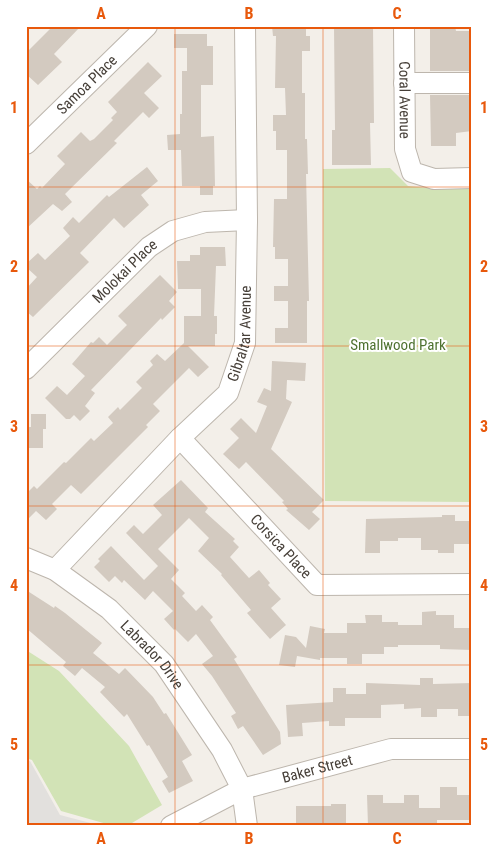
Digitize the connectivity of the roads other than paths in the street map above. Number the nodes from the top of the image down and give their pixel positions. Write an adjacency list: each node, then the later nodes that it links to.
1 (146, 26): 6 (street, Samoa Place)
2 (245, 26): 8 (street, Gibraltar Avenue)
3 (404, 26): 5 (street, Coral Avenue)
4 (472, 83): 5 (street)
5 (404, 84): 7 (street, Coral Avenue)
6 (26, 144)
7 (472, 178)
8 (247, 220): 9 (street, Molokai Place); 10 (street, Gibraltar Avenue)
9 (26, 369)
10 (180, 438): 12 (street, Gibraltar Avenue); 13 (street, Corsica Place)
11 (26, 558): 12 (street, Labrador Drive)
12 (55, 570): 15 (street, Labrador Drive)
13 (472, 584)
14 (472, 749): 15 (street, Baker Street)
15 (242, 789): 16 (street, Baker Street); 17 (street, Labrador Drive)
16 (171, 826)
17 (247, 826)

